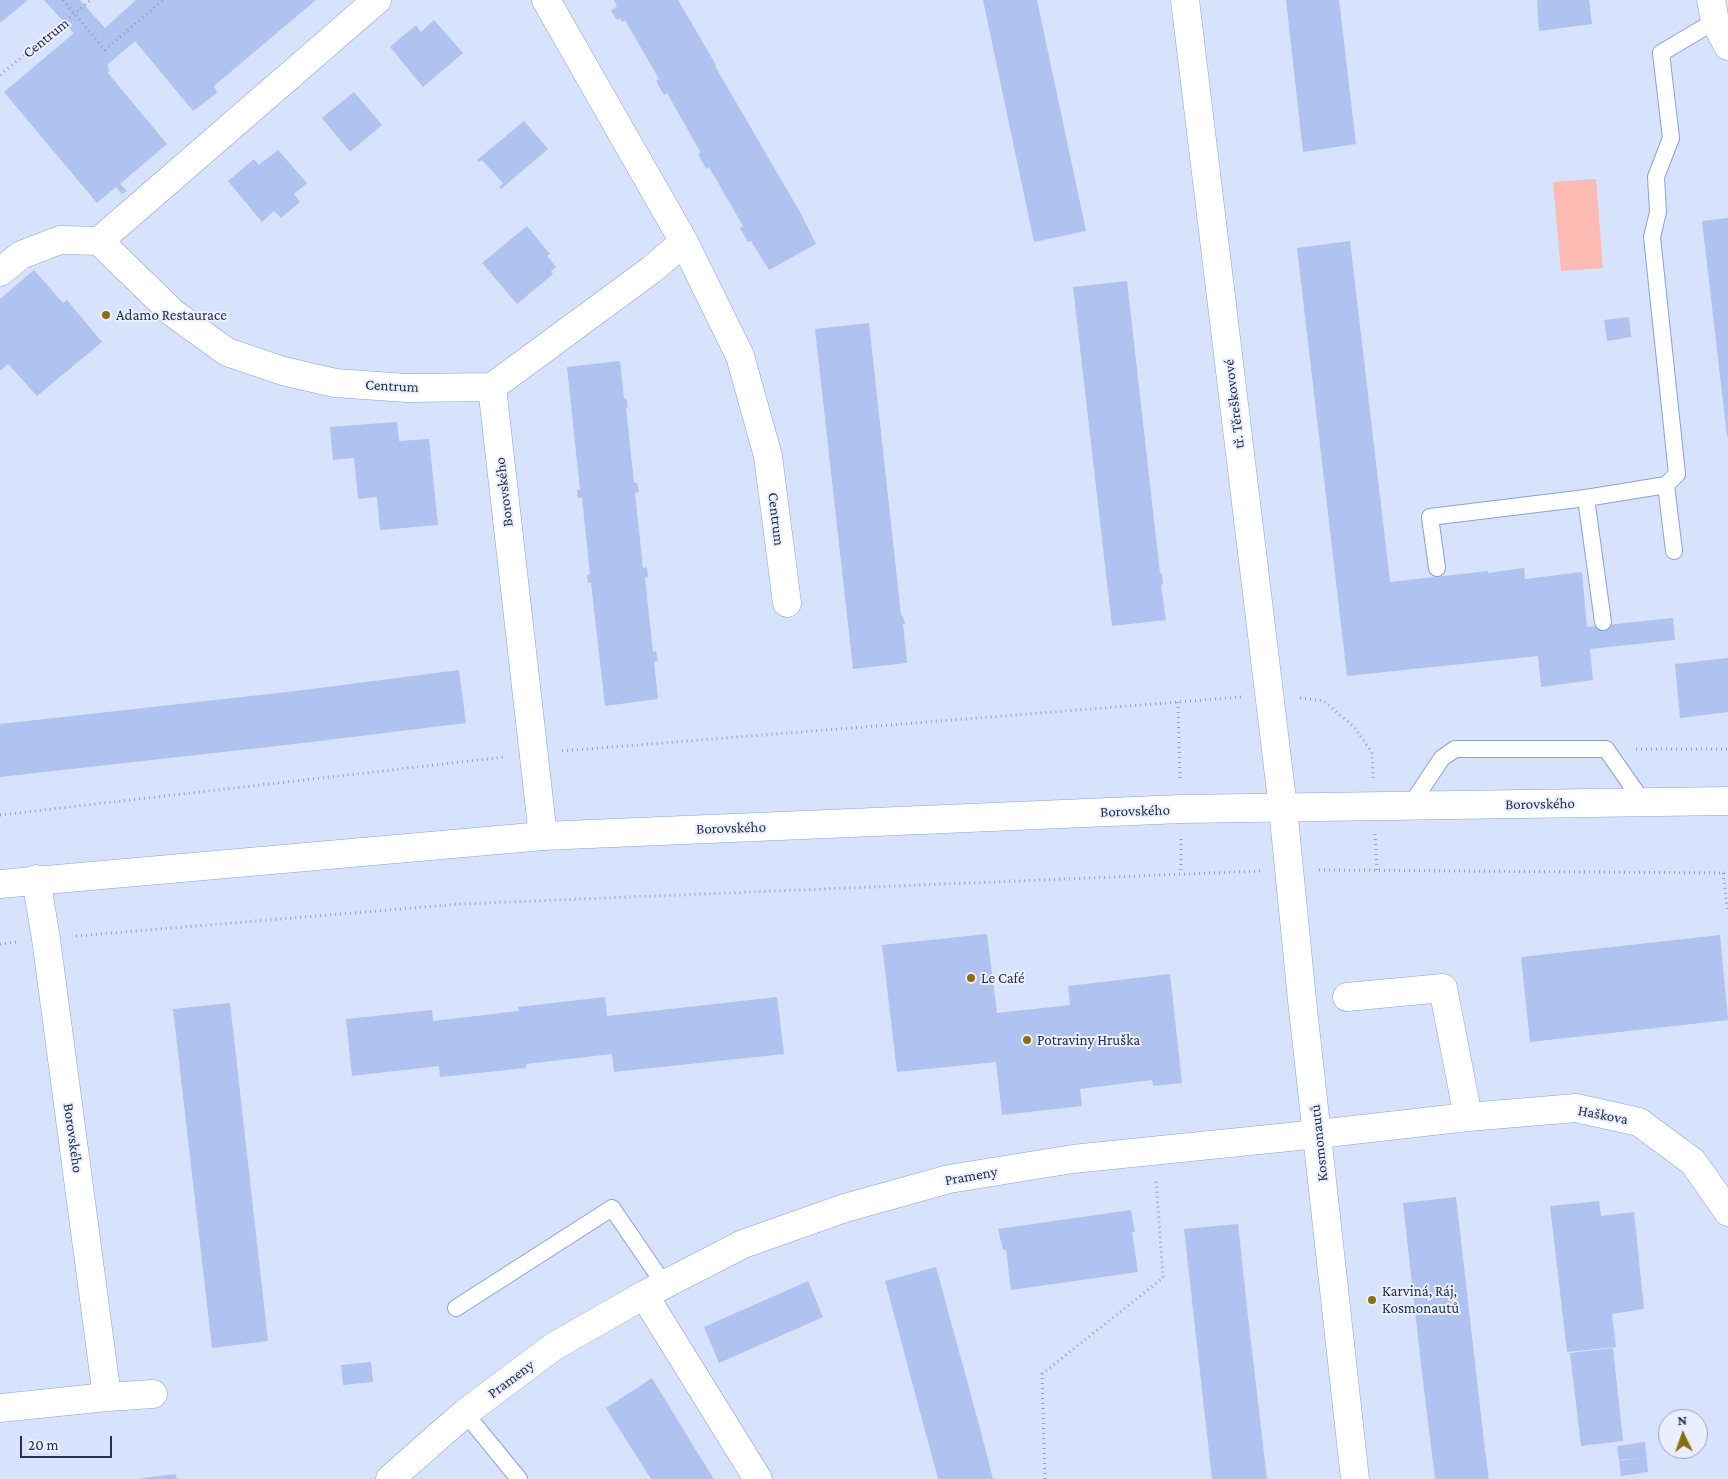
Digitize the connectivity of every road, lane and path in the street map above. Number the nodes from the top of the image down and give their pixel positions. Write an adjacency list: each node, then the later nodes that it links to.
1 (63, 0): 8 (path)
2 (91, 0): 8 (path, Centrum)
3 (163, 0): 8 (path)
4 (377, 0): 11 (street)
5 (546, 0): 12 (street, Centrum)
6 (1185, 0): 21 (street, tř. Těreškovové)
7 (1713, 10): 9 (street); 15 (lane)
8 (75, 14): 10 (path, Centrum)
9 (1728, 46)
10 (0, 75)
11 (99, 241): 13 (street); 14 (street, Centrum)
12 (684, 242): 14 (street); 19 (street, Centrum)
13 (0, 272)
14 (492, 387): 25 (street, Borovského)
15 (1666, 485): 16 (lane); 17 (lane)
16 (1586, 498): 18 (lane); 20 (lane)
17 (1674, 551)
18 (1437, 568)
19 (787, 603)
20 (1603, 622)
21 (1270, 695): 24 (path); 25 (path); 29 (street, tř. Těreškovové)
22 (1728, 749): 23 (path)
23 (1606, 750): 27 (lane); 28 (lane)
24 (1372, 752)
25 (534, 753): 30 (path); 31 (street, Borovského)
26 (1728, 801): 27 (street, Borovského)
27 (1643, 802): 28 (street, Borovského)
28 (1410, 806): 29 (street, Borovského)
29 (1283, 808): 31 (street, Borovského); 32 (street, Kosmonautů)
30 (0, 814)
31 (543, 836): 35 (street, Borovského)
32 (1289, 870): 33 (path); 38 (path); 42 (street, Kosmonautů)
33 (1723, 873): 34 (path); 37 (path)
34 (1728, 873)
35 (36, 879): 36 (street, Borovského); 38 (street, Borovského)
36 (0, 884)
37 (1728, 912)
38 (46, 939): 39 (path); 48 (street, Borovského)
39 (0, 944)
40 (1347, 997): 41 (street)
41 (1468, 1116): 42 (street, Haškova); 44 (street, Haškova)
42 (1318, 1134): 43 (street, Prameny); 55 (street, Kosmonautů)
43 (1154, 1151): 45 (street, Prameny); 54 (path)
44 (1728, 1212)
45 (654, 1289): 46 (lane); 50 (street, Prameny); 53 (street)
46 (456, 1308)
47 (153, 1394): 48 (street)
48 (107, 1397): 49 (street)
49 (0, 1408)
50 (465, 1413): 51 (street, Prameny); 52 (lane)
51 (390, 1479)
52 (519, 1479)
53 (758, 1479)
54 (1045, 1479)
55 (1355, 1479)

